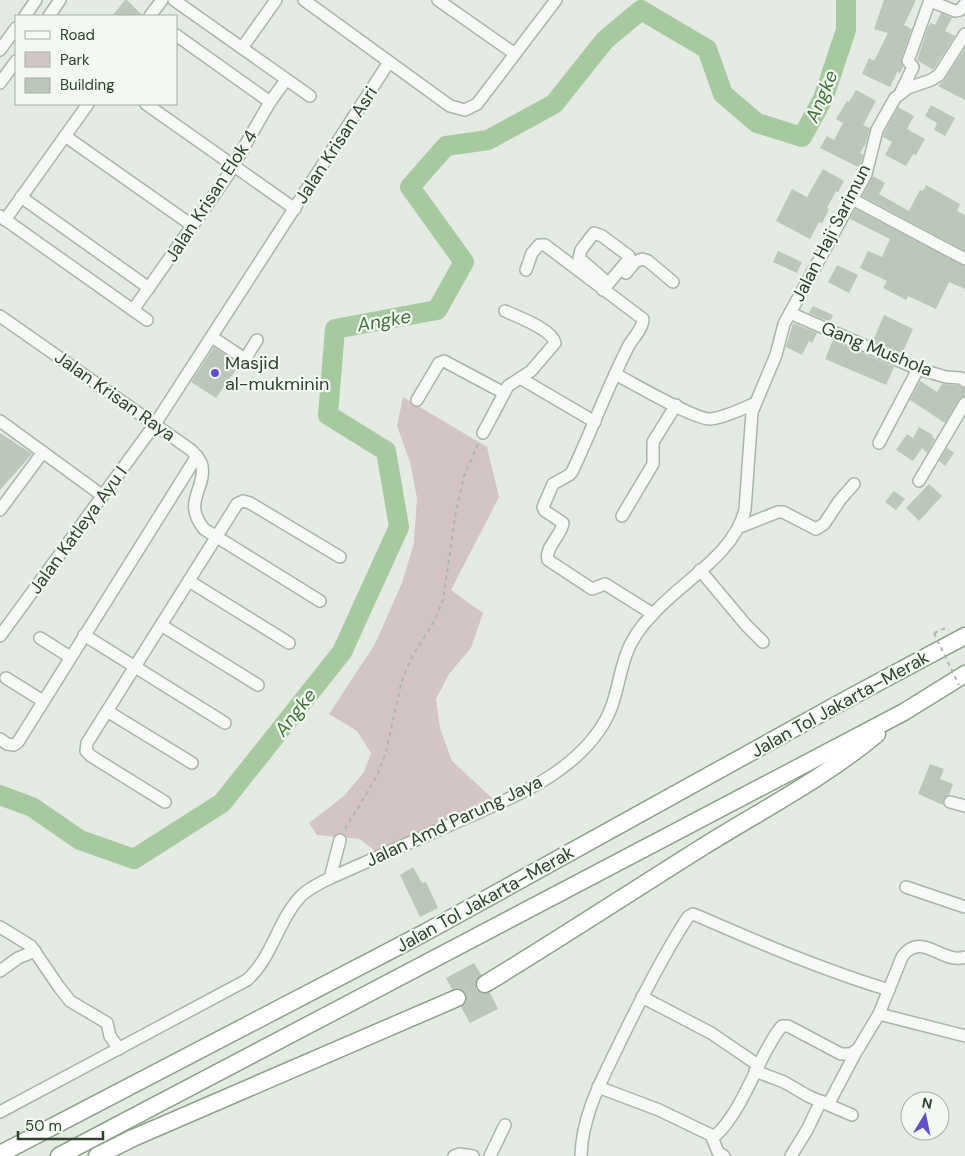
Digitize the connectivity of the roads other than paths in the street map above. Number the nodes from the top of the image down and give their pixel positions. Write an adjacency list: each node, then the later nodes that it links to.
1 (36, 0): 12 (street)
2 (60, 0): 13 (street)
3 (162, 0): 14 (street)
4 (174, 0): 18 (street)
5 (276, 0): 18 (street)
6 (304, 0): 22 (street)
7 (438, 0): 11 (street)
8 (556, 0): 20 (street)
9 (930, 0): 10 (street); 25 (street, Jalan Haji Sarimun)
10 (965, 4)
11 (455, 5): 20 (street)
12 (26, 15)
13 (49, 15)
14 (151, 15)
15 (15, 29): 19 (street)
16 (965, 34): 25 (street)
17 (178, 35): 27 (street)
18 (242, 48): 23 (street)
19 (0, 50)
20 (515, 54): 22 (street)
21 (15, 62): 24 (street)
22 (389, 62): 34 (street, Jalan Krisan Asri)
23 (286, 80): 26 (street); 27 (street, Jalan Krisan Elok 4)
24 (0, 84)
25 (901, 92): 33 (street, Jalan Haji Sarimun)
26 (310, 96)
27 (270, 102): 31 (street, Jalan Krisan Elok 4)
28 (87, 105): 30 (street)
29 (147, 105): 31 (street)
30 (65, 136): 32 (street); 36 (street)
31 (234, 165): 34 (street); 36 (street, Jalan Krisan Elok 4)
32 (21, 197): 35 (street); 40 (street)
33 (852, 199): 37 (street); 44 (street, Jalan Haji Sarimun)
34 (295, 209): 47 (street, Jalan Krisan Asri)
35 (2, 218): 42 (street)
36 (193, 226): 40 (street, Jalan Krisan Elok 4)
37 (965, 260)
38 (526, 270): 41 (street)
39 (673, 282): 41 (street)
40 (149, 288): 42 (street, Jalan Krisan Elok 4)
41 (606, 289): 41 (street); 50 (street)
42 (133, 310): 46 (street)
43 (505, 311): 51 (street)
44 (790, 312): 49 (street, Gang Mushola); 56 (street, Jalan Haji Sarimun)
45 (0, 316): 60 (street, Jalan Krisan Raya)
46 (147, 320)
47 (212, 337): 48 (street); 60 (street, Jalan Krisan Asri)
48 (257, 340)
49 (918, 369): 52 (street, Gang Mushola); 62 (street)
50 (615, 374): 57 (street); 59 (street)
51 (520, 378): 53 (street); 59 (street)
52 (965, 381)
53 (504, 393): 54 (street); 61 (street)
54 (417, 400)
55 (965, 403): 65 (street)
56 (754, 404): 57 (street); 70 (street, Jalan Amd Parung Jaya)
57 (676, 405): 69 (street)
58 (0, 421): 63 (street)
59 (595, 422): 76 (street)
60 (156, 424): 64 (street, Jalan Krisan Raya); 67 (street, Jalan Katleya Ayu I)
61 (483, 433)
62 (879, 443)
63 (42, 452): 67 (street); 68 (street)
64 (197, 456): 71 (street); 78 (street)
65 (920, 481)
66 (854, 484): 70 (street)
67 (103, 496): 79 (street, Jalan Katleya Ayu I)
68 (1, 505)
69 (622, 516)
70 (740, 527): 73 (street, Jalan Amd Parung Jaya)
71 (217, 537): 72 (street); 74 (street); 75 (street)
72 (340, 557)
73 (700, 570): 76 (street, Jalan Amd Parung Jaya); 82 (street)
74 (189, 581): 77 (street); 83 (street)
75 (320, 601)
76 (653, 614): 99 (street, Jalan Amd Parung Jaya)
77 (161, 625): 85 (street); 88 (street)
78 (84, 635): 84 (street); 85 (street)
79 (0, 636)
80 (965, 636): 121 (highway, Jalan Tol Jakarta–Merak)
81 (40, 638): 84 (street)
82 (763, 642)
83 (289, 643)
84 (70, 657): 89 (street)
85 (135, 666): 90 (street); 92 (street)
86 (6, 678): 89 (street)
87 (962, 679): 91 (highway, Jalan Tol Jakarta–Merak)
88 (258, 685)
89 (43, 701): 93 (street)
90 (108, 711): 94 (street); 95 (street)
91 (904, 712): 106 (highway); 122 (highway, Jalan Tol Jakarta–Merak)
92 (225, 723)
93 (0, 739)
94 (192, 763)
95 (165, 802)
96 (950, 802): 97 (street)
97 (965, 806)
98 (340, 840): 99 (street)
99 (330, 878): 112 (street, Jalan Amd Parung Jaya)
100 (906, 887): 101 (street)
101 (965, 907)
102 (0, 927): 103 (street)
103 (35, 951): 105 (street); 112 (street)
104 (965, 957): 107 (street)
105 (0, 971)
106 (485, 984)
107 (889, 990): 108 (street); 110 (street)
108 (642, 997): 114 (street); 115 (street)
109 (456, 998): 123 (highway)
110 (879, 1014): 111 (street); 113 (street)
111 (965, 1036)
112 (119, 1049): 117 (street, Jalan Amd Parung Jaya)
113 (856, 1052): 114 (street); 116 (street)
114 (757, 1068): 116 (street); 120 (street)
115 (598, 1087): 120 (street); 127 (street)
116 (825, 1102): 118 (street); 129 (street)
117 (0, 1112)
118 (852, 1115)
119 (505, 1125): 126 (street)
120 (711, 1135): 128 (street)
121 (0, 1154)
122 (59, 1156)
123 (98, 1156)
124 (454, 1156): 125 (street)
125 (473, 1156)
126 (490, 1156)
127 (580, 1156)
128 (724, 1156)
129 (791, 1156)

